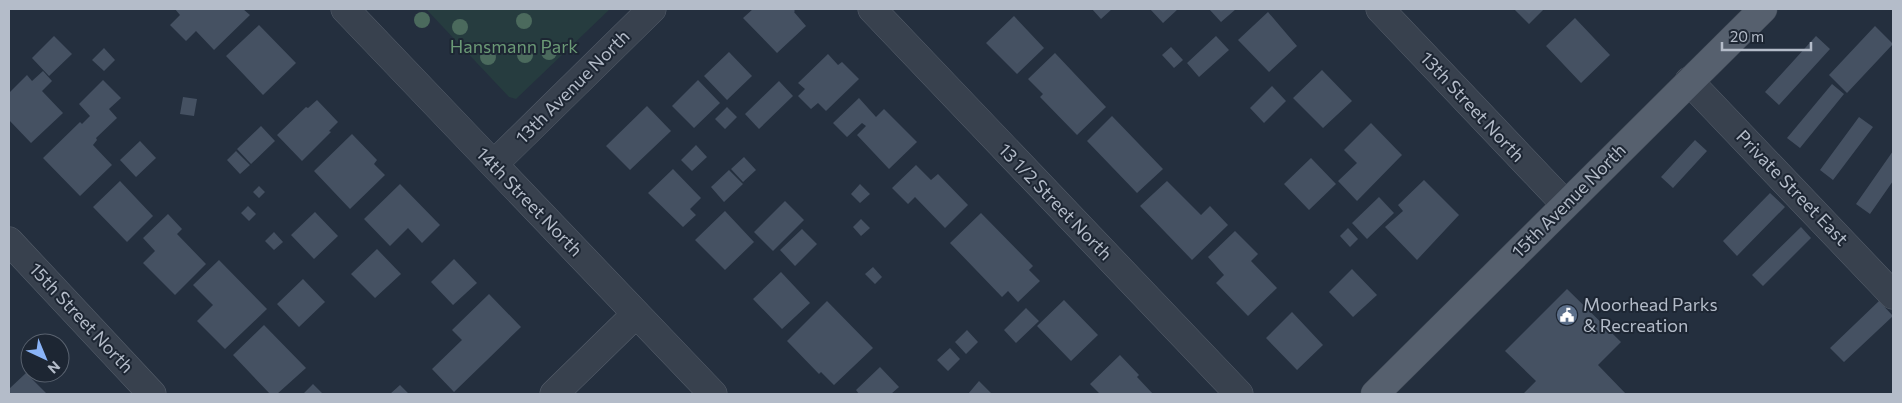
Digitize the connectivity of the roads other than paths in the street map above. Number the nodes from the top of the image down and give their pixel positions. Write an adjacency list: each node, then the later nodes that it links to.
1 (345, 9): 7 (street, 14th Street North)
2 (652, 9): 7 (street, 13th Avenue North)
3 (872, 9): 15 (street, 13 1/2 Street North)
4 (1380, 9): 8 (street, 13th Street North)
5 (1763, 9): 6 (main road, 15th Avenue North)
6 (1689, 82): 8 (main road, 15th Avenue North); 10 (street, Private Street East)
7 (494, 164): 11 (street, 14th Street North)
8 (1565, 204): 16 (main road, 15th Avenue North)
9 (9, 242): 12 (street, 15th Street North)
10 (1893, 295)
11 (636, 314): 13 (street); 14 (street, 14th Street North)
12 (152, 394)
13 (554, 394)
14 (713, 394)
15 (1239, 394)
16 (1376, 394)

